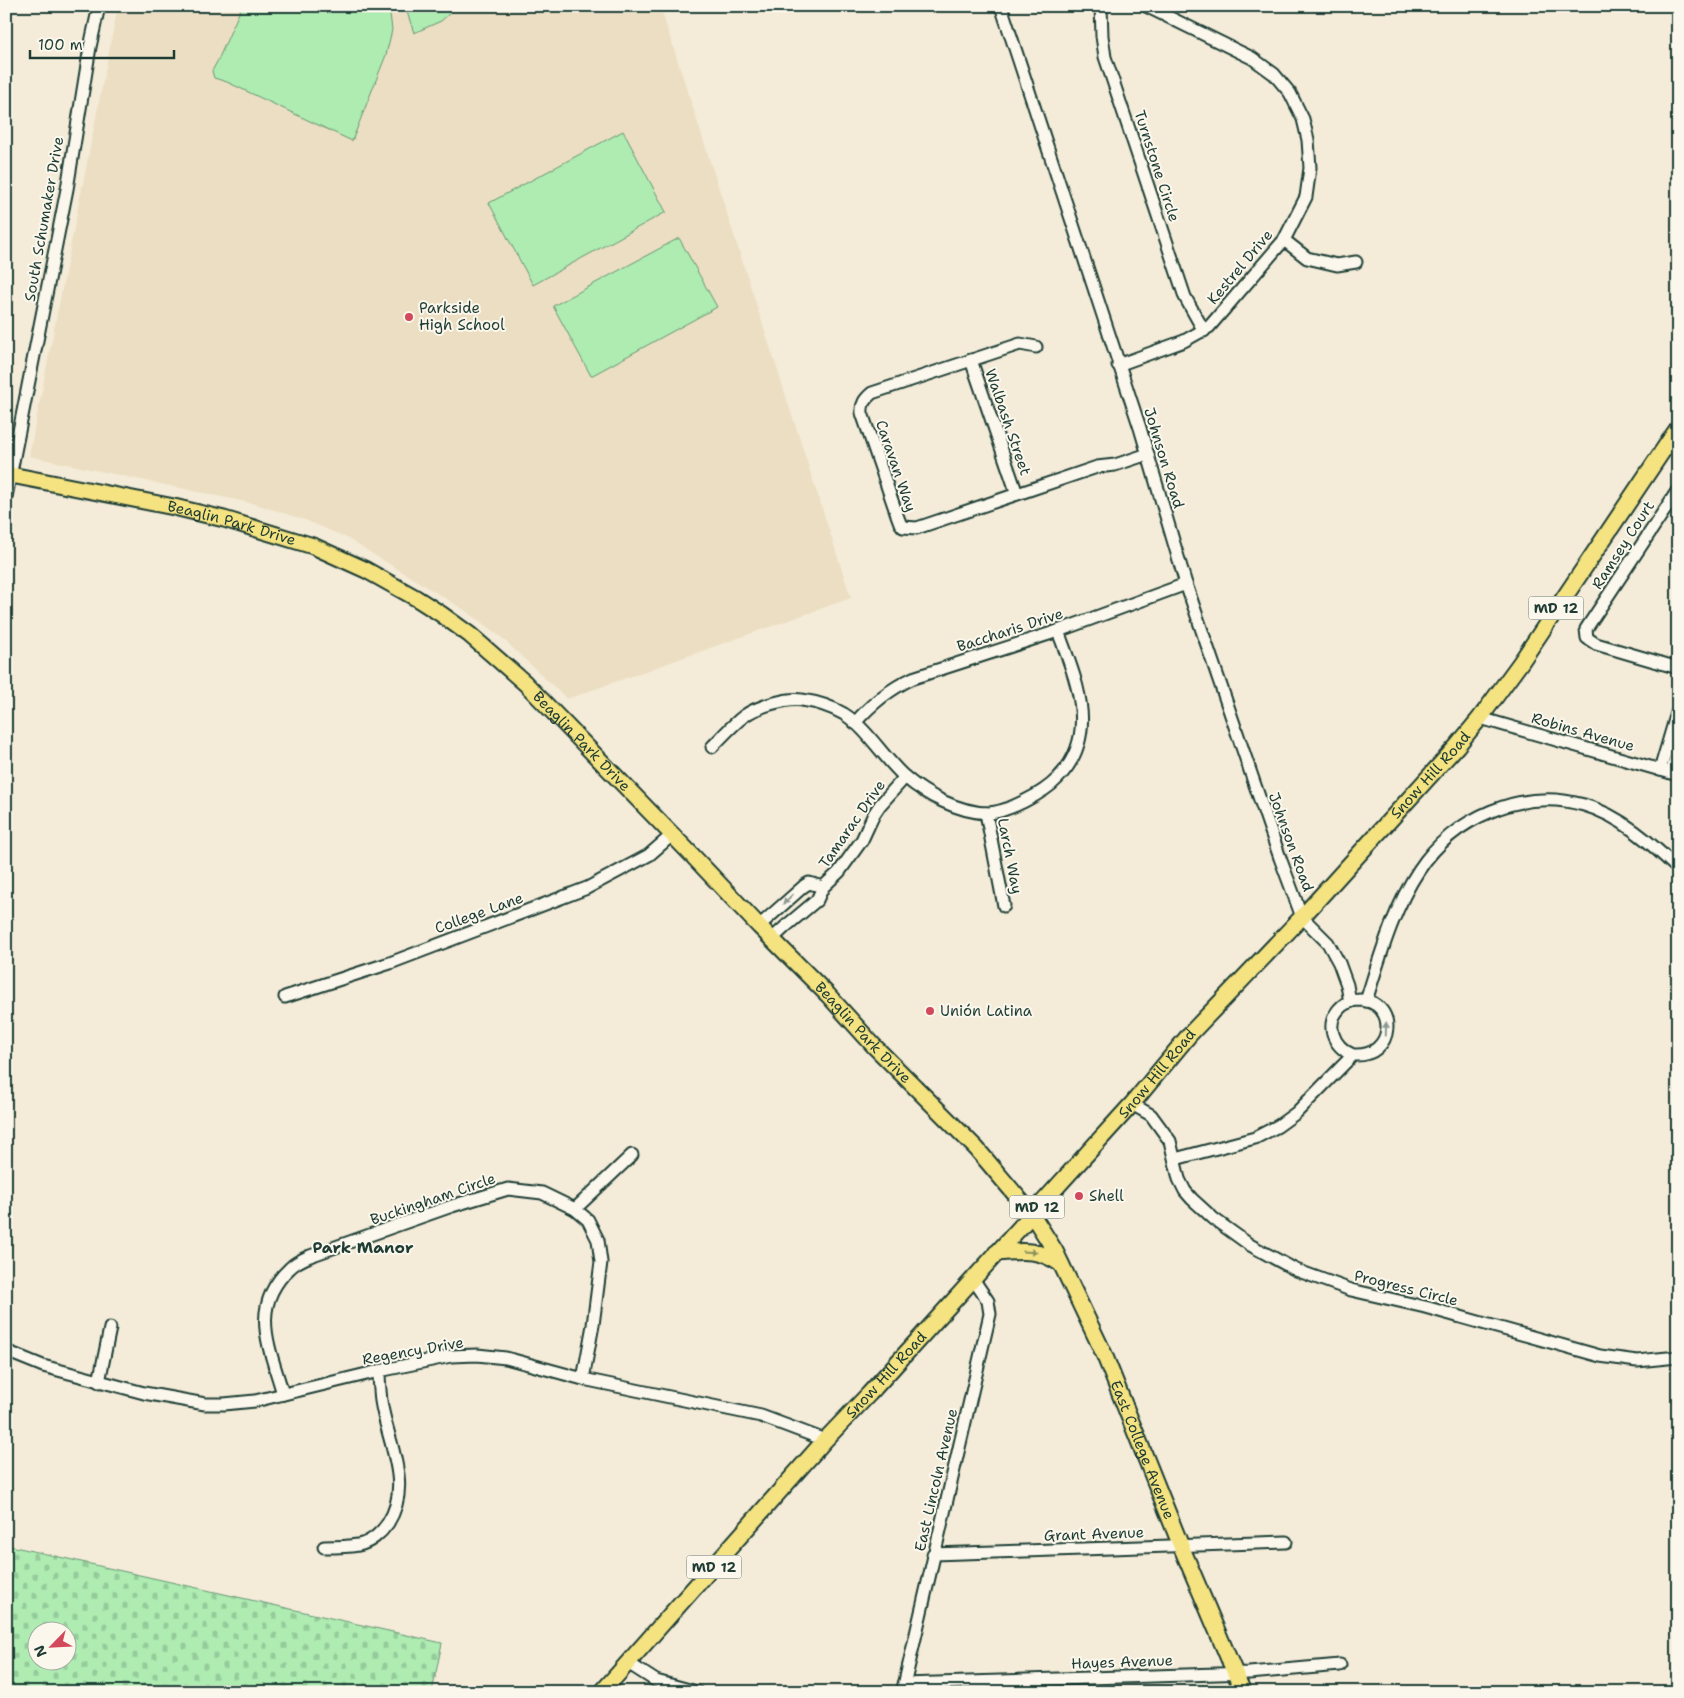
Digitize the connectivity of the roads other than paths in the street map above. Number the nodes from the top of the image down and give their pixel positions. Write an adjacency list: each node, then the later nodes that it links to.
1 (99, 6): 13 (street, South Schumaker Drive)
2 (1001, 6): 10 (street, Johnson Road)
3 (1102, 6): 7 (street, Turnstone Circle)
4 (1146, 6): 5 (street, Kestrel Drive)
5 (1284, 240): 6 (street); 7 (street, Kestrel Drive)
6 (1356, 262)
7 (1204, 331): 10 (street, Kestrel Drive)
8 (1036, 347): 9 (street, Caravan Way)
9 (971, 360): 15 (street, Walbash Street); 15 (street, Caravan Way)
10 (1118, 365): 12 (street, Johnson Road)
11 (1678, 428): 21 (main road, Snow Hill Road / MD 12)
12 (1148, 454): 15 (street, Caravan Way); 17 (street, Johnson Road)
13 (8, 475): 16 (street, South Schumaker Drive); 28 (main road, Beaglin Park Drive)
14 (1678, 490): 19 (street, Ramsey Court)
15 (1017, 494)
16 (6, 496)
17 (1186, 584): 18 (street, Baccharis Drive); 32 (street, Johnson Road)
18 (1058, 631): 22 (street, Baccharis Drive); 27 (street)
19 (1678, 668)
20 (1678, 709): 25 (street)
21 (1480, 718): 25 (street, Robins Avenue); 32 (main road, Snow Hill Road / MD 12)
22 (855, 723): 23 (street); 26 (street)
23 (712, 747)
24 (1678, 749): 25 (street)
25 (1670, 772)
26 (904, 777): 27 (street); 30 (street, Tamarac Drive)
27 (986, 813): 31 (street, Larch Way)
28 (672, 835): 33 (main road, Beaglin Park Drive); 35 (street, College Lane)
29 (1678, 869): 36 (street)
30 (823, 888): 33 (street, Tamarac Drive, one-way to 33); 34 (street, Tamarac Drive)
31 (1004, 906)
32 (1302, 917): 37 (street); 39 (main road, Snow Hill Road / MD 12)
33 (759, 926): 34 (main road, Beaglin Park Drive)
34 (772, 940): 43 (main road, Beaglin Park Drive)
35 (285, 997)
36 (1366, 1001): 37 (street); 38 (street, one-way to 36)
37 (1350, 1002): 38 (street)
38 (1353, 1056): 41 (street)
39 (1132, 1104): 41 (street, Progress Circle); 43 (main road, Snow Hill Road / MD 12)
40 (632, 1155): 42 (street)
41 (1175, 1159): 49 (street, Progress Circle)
42 (575, 1209): 51 (street, Buckingham Circle); 53 (street, Buckingham Circle)
43 (1031, 1214): 44 (main road, Snow Hill Road / MD 12); 45 (main road, East College Avenue)
44 (996, 1253): 45 (main road, one-way to 45); 46 (main road, Snow Hill Road / MD 12)
45 (1061, 1264): 56 (main road, East College Avenue)
46 (974, 1279): 54 (main road, Snow Hill Road / MD 12); 58 (street, East Lincoln Avenue)
47 (110, 1328): 52 (street)
48 (6, 1351): 52 (street, Regency Drive)
49 (1678, 1357)
50 (379, 1371): 51 (street, Regency Drive); 53 (street, Regency Drive); 57 (street)
51 (583, 1379): 54 (street, Regency Drive)
52 (99, 1382): 53 (street, Regency Drive)
53 (283, 1394)
54 (825, 1440): 59 (main road, Snow Hill Road / MD 12)
55 (1286, 1542): 56 (street, Grant Avenue)
56 (1181, 1546): 58 (street, Grant Avenue); 61 (main road, East College Avenue)
57 (324, 1547)
58 (933, 1554): 62 (street, East Lincoln Avenue)
59 (628, 1663): 63 (main road, Snow Hill Road / MD 12); 64 (street)
60 (1340, 1665): 61 (street, Hayes Avenue)
61 (1236, 1674): 62 (street, Hayes Avenue); 65 (main road, East College Avenue)
62 (903, 1688)
63 (602, 1692)
64 (698, 1692)
65 (1243, 1692)

